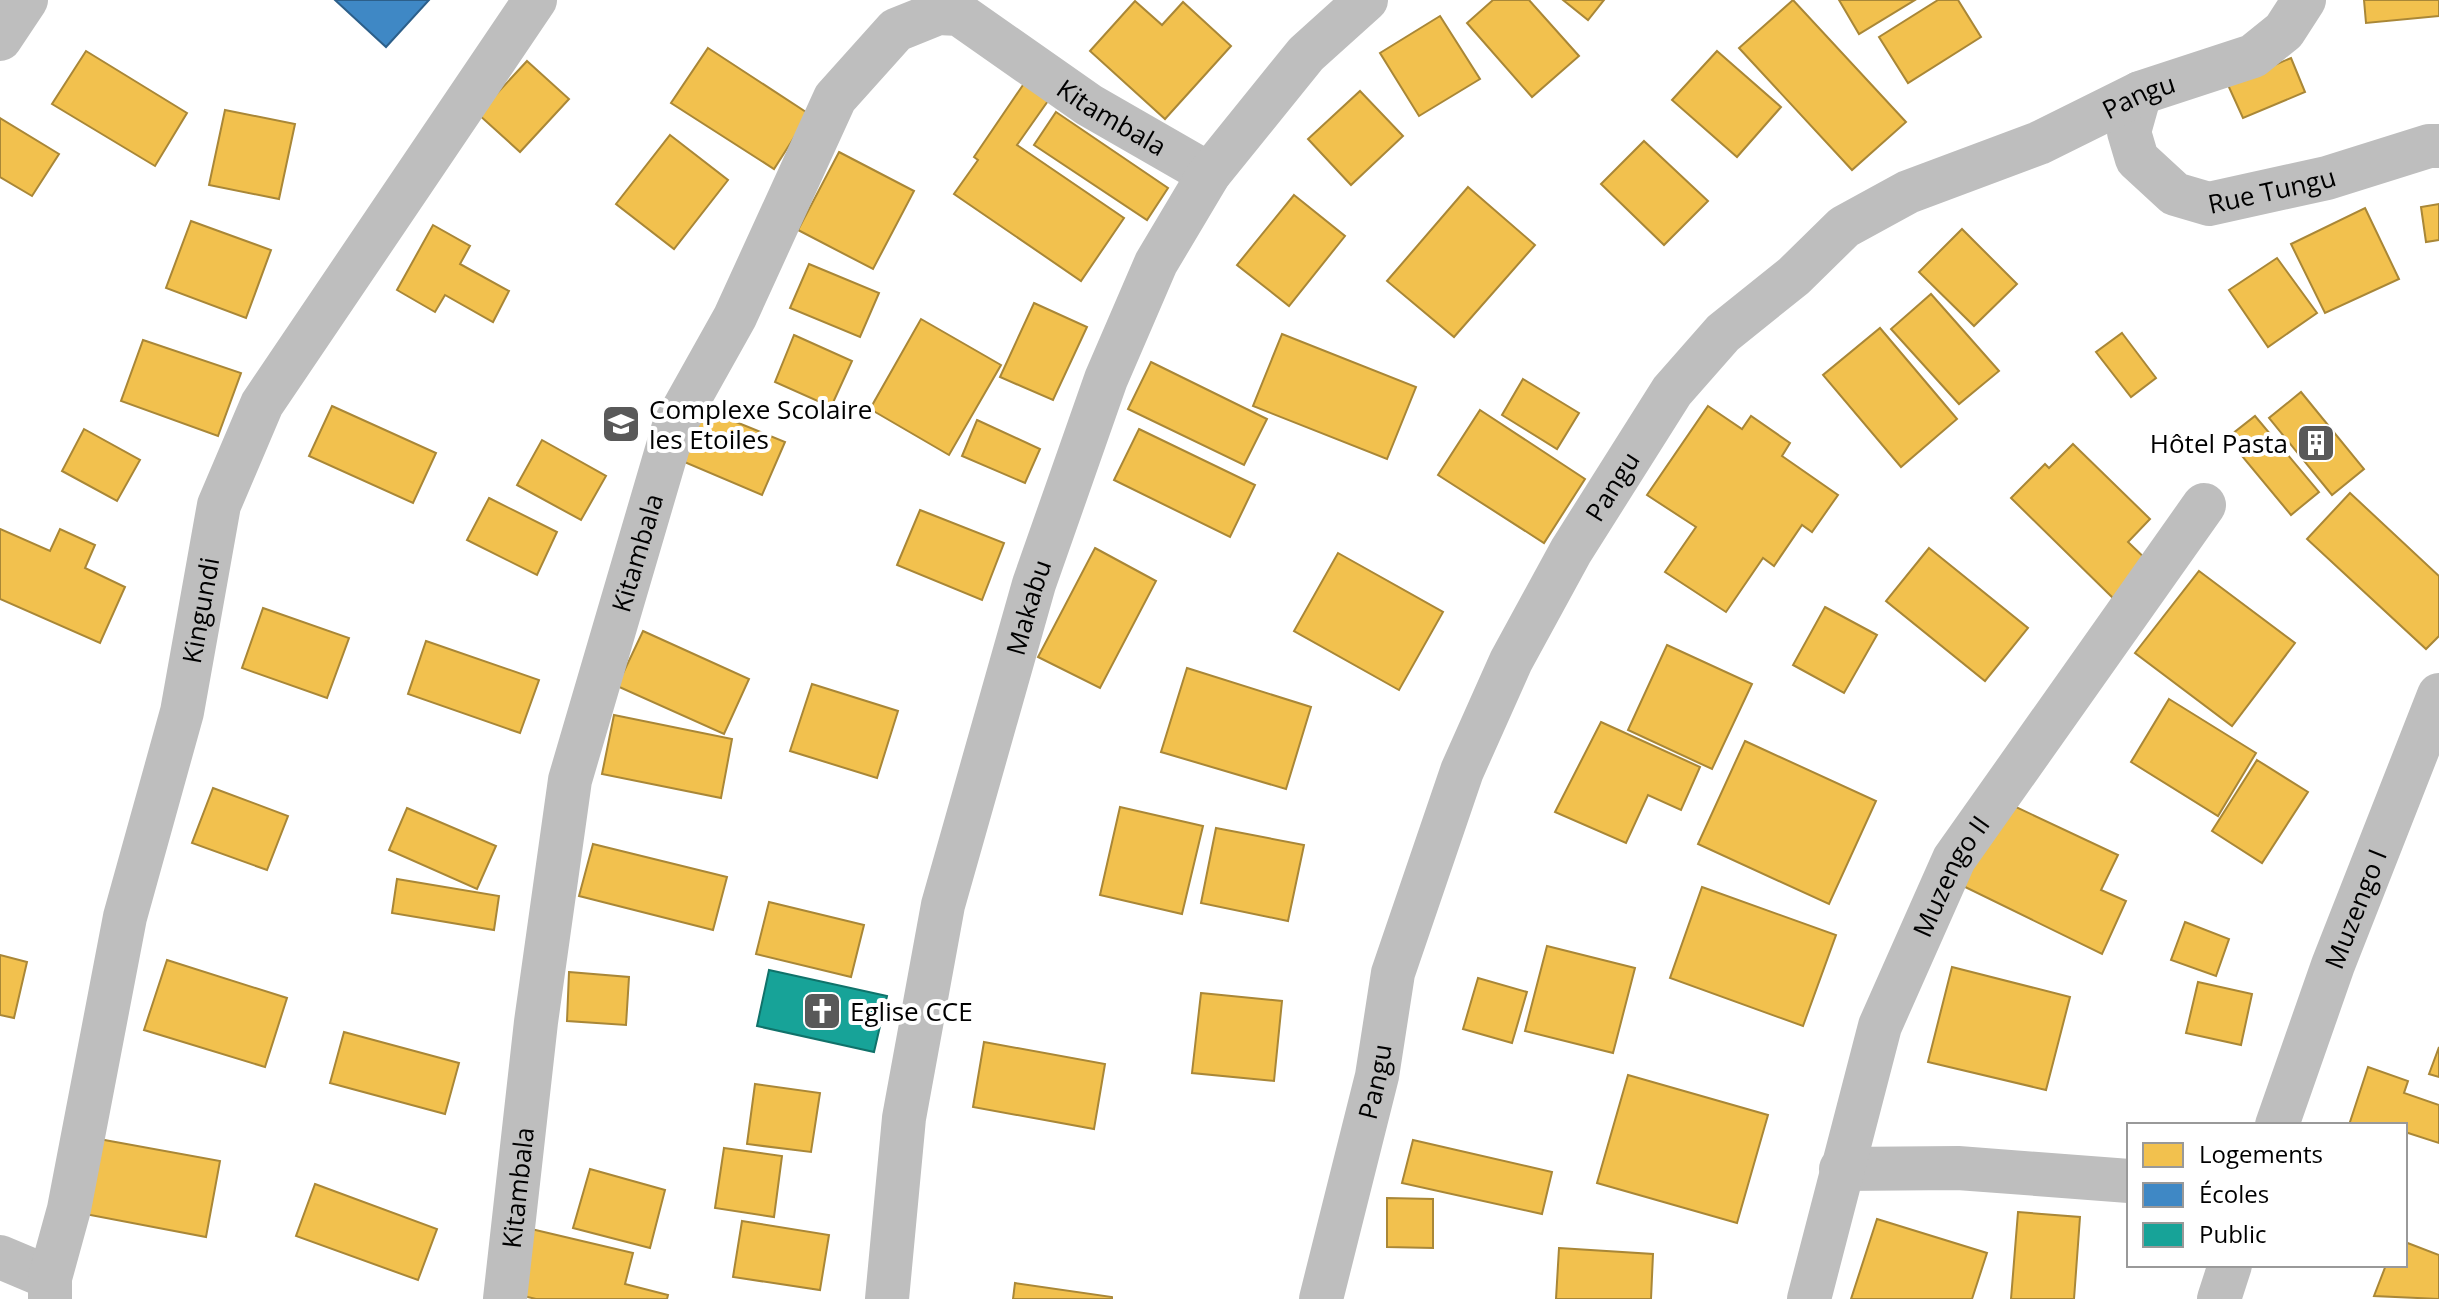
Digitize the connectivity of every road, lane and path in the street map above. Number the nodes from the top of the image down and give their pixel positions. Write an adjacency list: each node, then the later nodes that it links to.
1 (26, 0): 5 (street)
2 (535, 0): 16 (street, Kingundi)
3 (1366, 0): 8 (street, Makabu)
4 (2304, 0): 6 (street, Pangu)
5 (0, 39)
6 (2140, 93): 7 (street, Rue Tungu); 19 (street, Pangu)
7 (2439, 146)
8 (1209, 174): 17 (street, Kitambala); 18 (street, Makabu)
9 (2204, 505): 12 (street, Muzengo II)
10 (2439, 695): 11 (street, Muzengo I)
11 (2278, 1123)
12 (1841, 1169): 13 (street); 20 (street, Muzengo II)
13 (2127, 1181)
14 (0, 1257): 16 (street)
15 (2229, 1267): 21 (street)
16 (50, 1289)
17 (505, 1299)
18 (887, 1299)
19 (1321, 1299)
20 (1809, 1299)
21 (2219, 1299)

